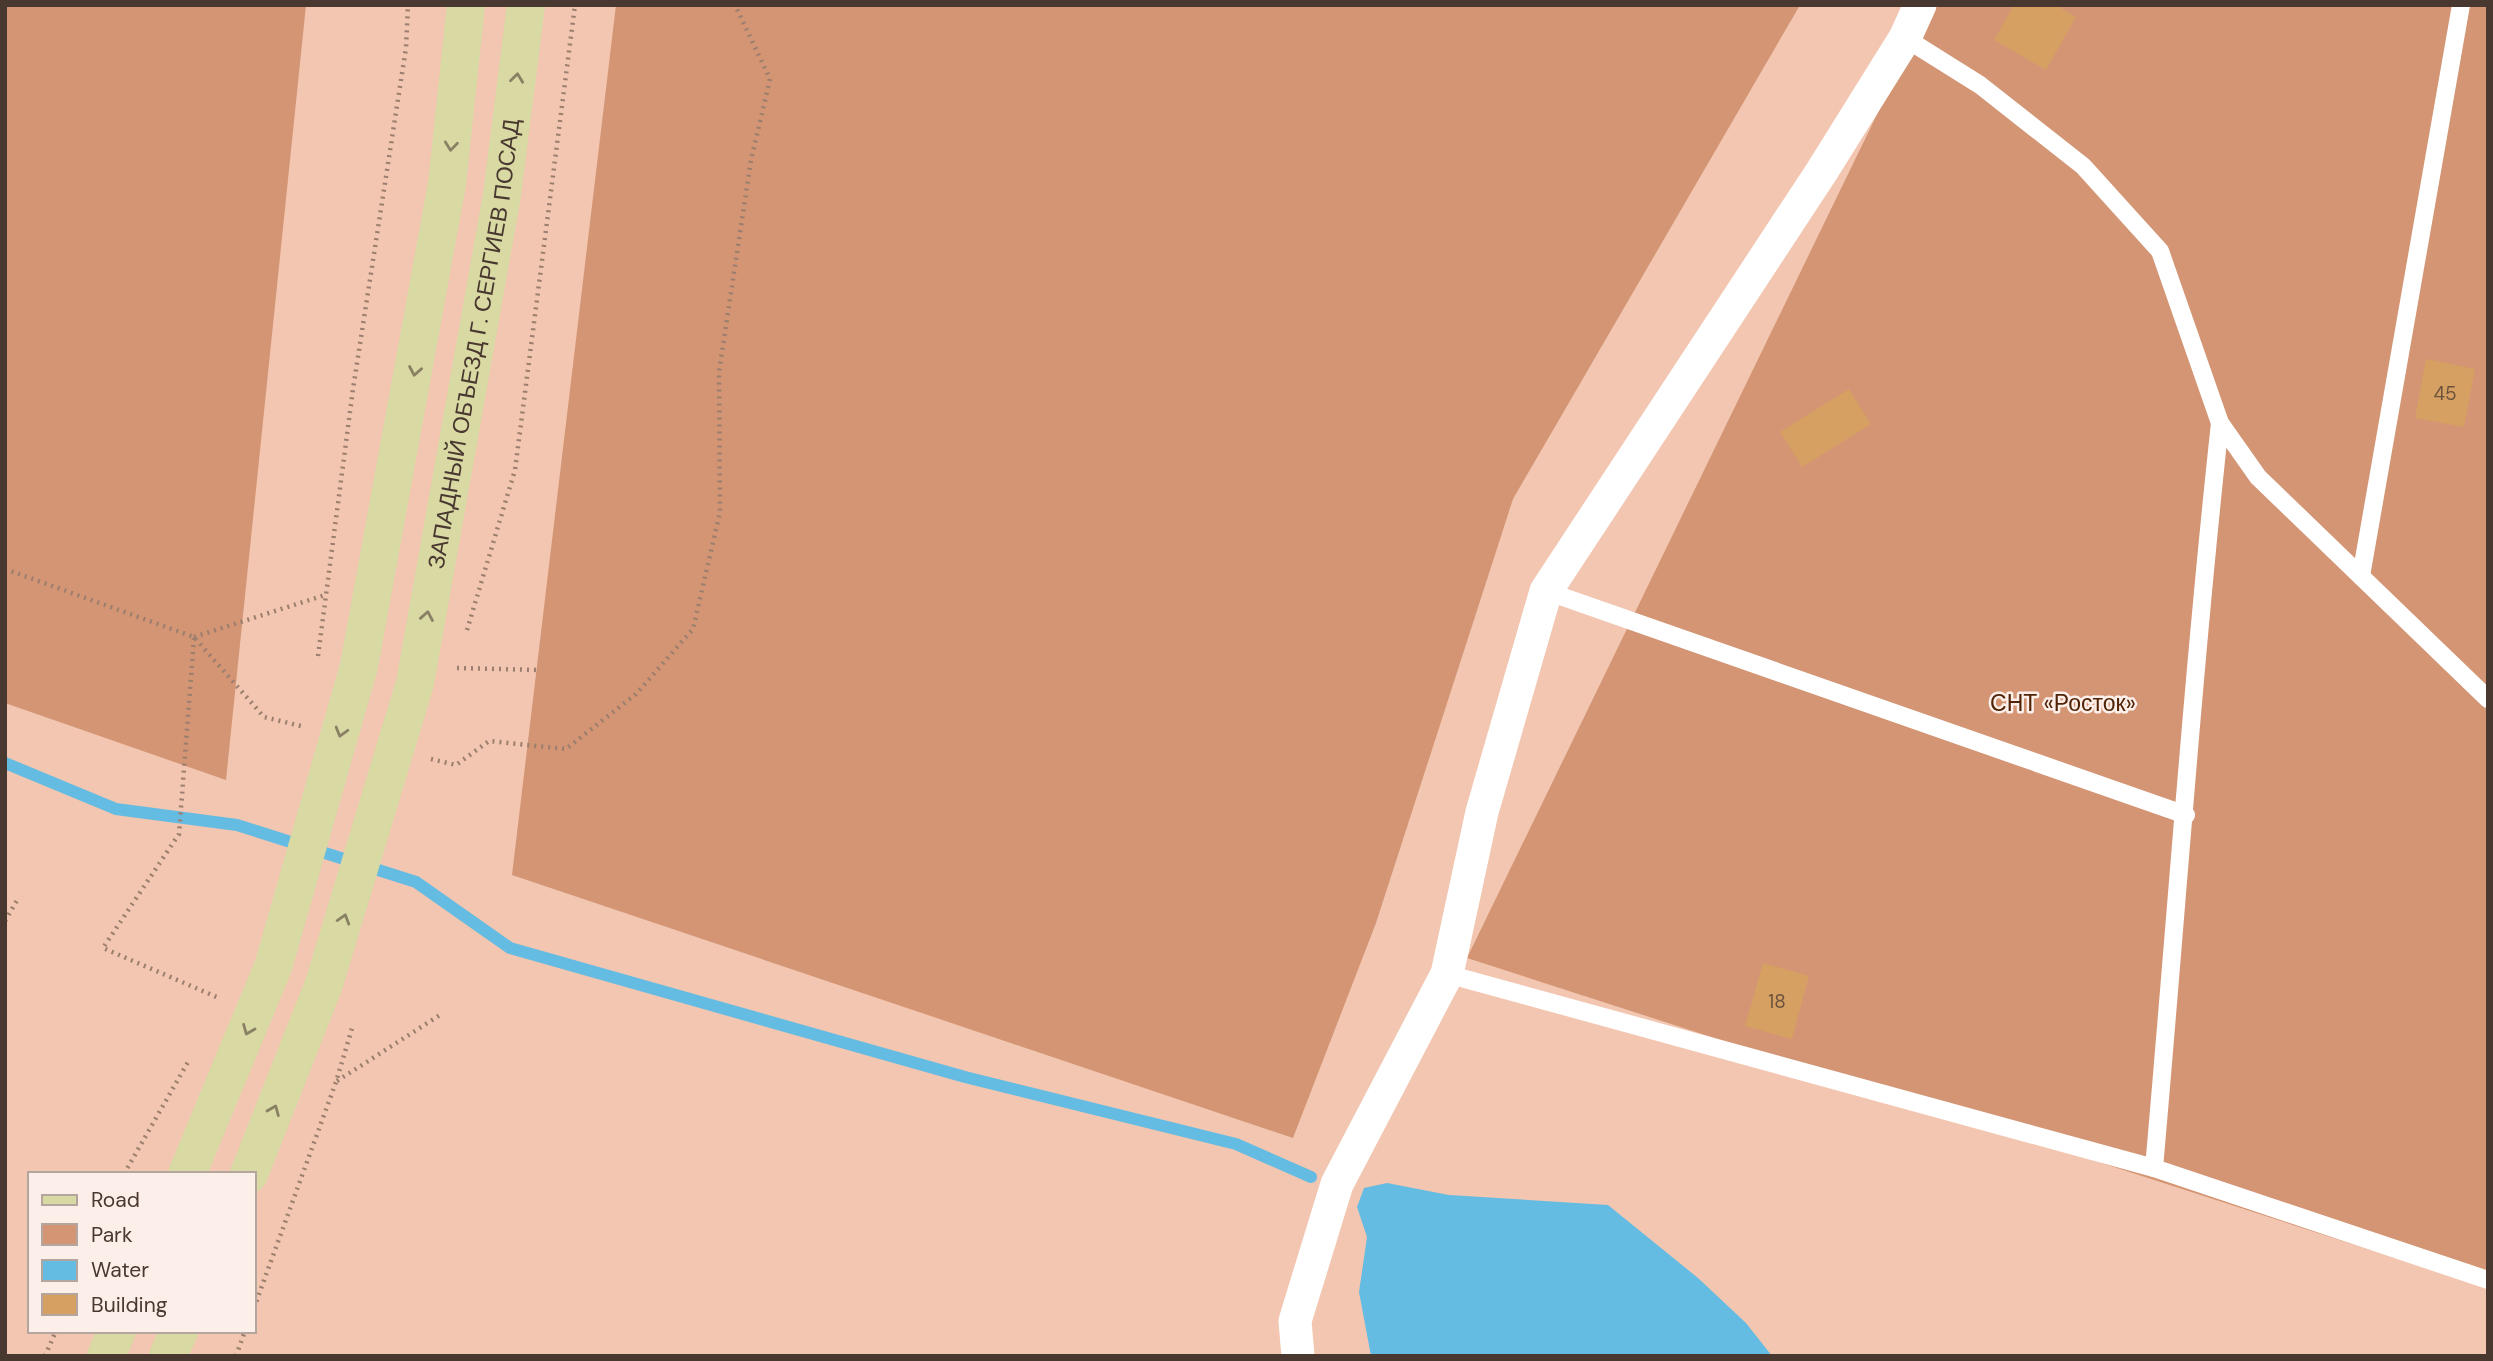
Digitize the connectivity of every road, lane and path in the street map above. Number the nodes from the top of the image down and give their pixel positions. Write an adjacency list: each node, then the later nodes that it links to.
1 (408, 5): 13 (path)
2 (466, 5): 34 (main road, one-way to 34)
3 (526, 5): 35 (main road, ЗАПАДНЫЙ ОБЪЕЗД Г. СЕРГИЕВ ПОСАД, one-way to 3)
4 (575, 5): 15 (path)
5 (735, 5): 22 (path)
6 (1920, 5): 8 (street)
7 (2461, 5): 11 (lane)
8 (1905, 38): 9 (lane); 12 (street)
9 (2220, 423): 11 (lane); 23 (lane)
10 (5, 569): 14 (path)
11 (2361, 576): 21 (lane)
12 (1546, 591): 23 (lane); 26 (street)
13 (324, 595): 14 (path); 17 (path)
14 (194, 637): 27 (path)
15 (464, 642)
16 (460, 655): 18 (path)
17 (318, 656)
18 (456, 668): 19 (path); 20 (path)
19 (541, 670)
20 (454, 679)
21 (2488, 699)
22 (489, 741)
23 (2186, 815): 32 (lane)
24 (19, 897): 25 (path)
25 (5, 921)
26 (1447, 974): 32 (lane); 46 (street)
27 (225, 1001)
28 (443, 1013): 31 (path)
29 (354, 1020): 31 (path)
30 (191, 1057): 33 (path)
31 (336, 1082): 37 (path)
32 (2154, 1168): 36 (lane)
33 (125, 1172)
34 (188, 1172)
35 (250, 1172)
36 (2488, 1280)
37 (256, 1302)
38 (55, 1333): 42 (path)
39 (116, 1333): 43 (main road)
40 (178, 1333): 44 (main road)
41 (244, 1333): 45 (path)
42 (45, 1356)
43 (106, 1356)
44 (168, 1356)
45 (236, 1356)
46 (1298, 1356)

